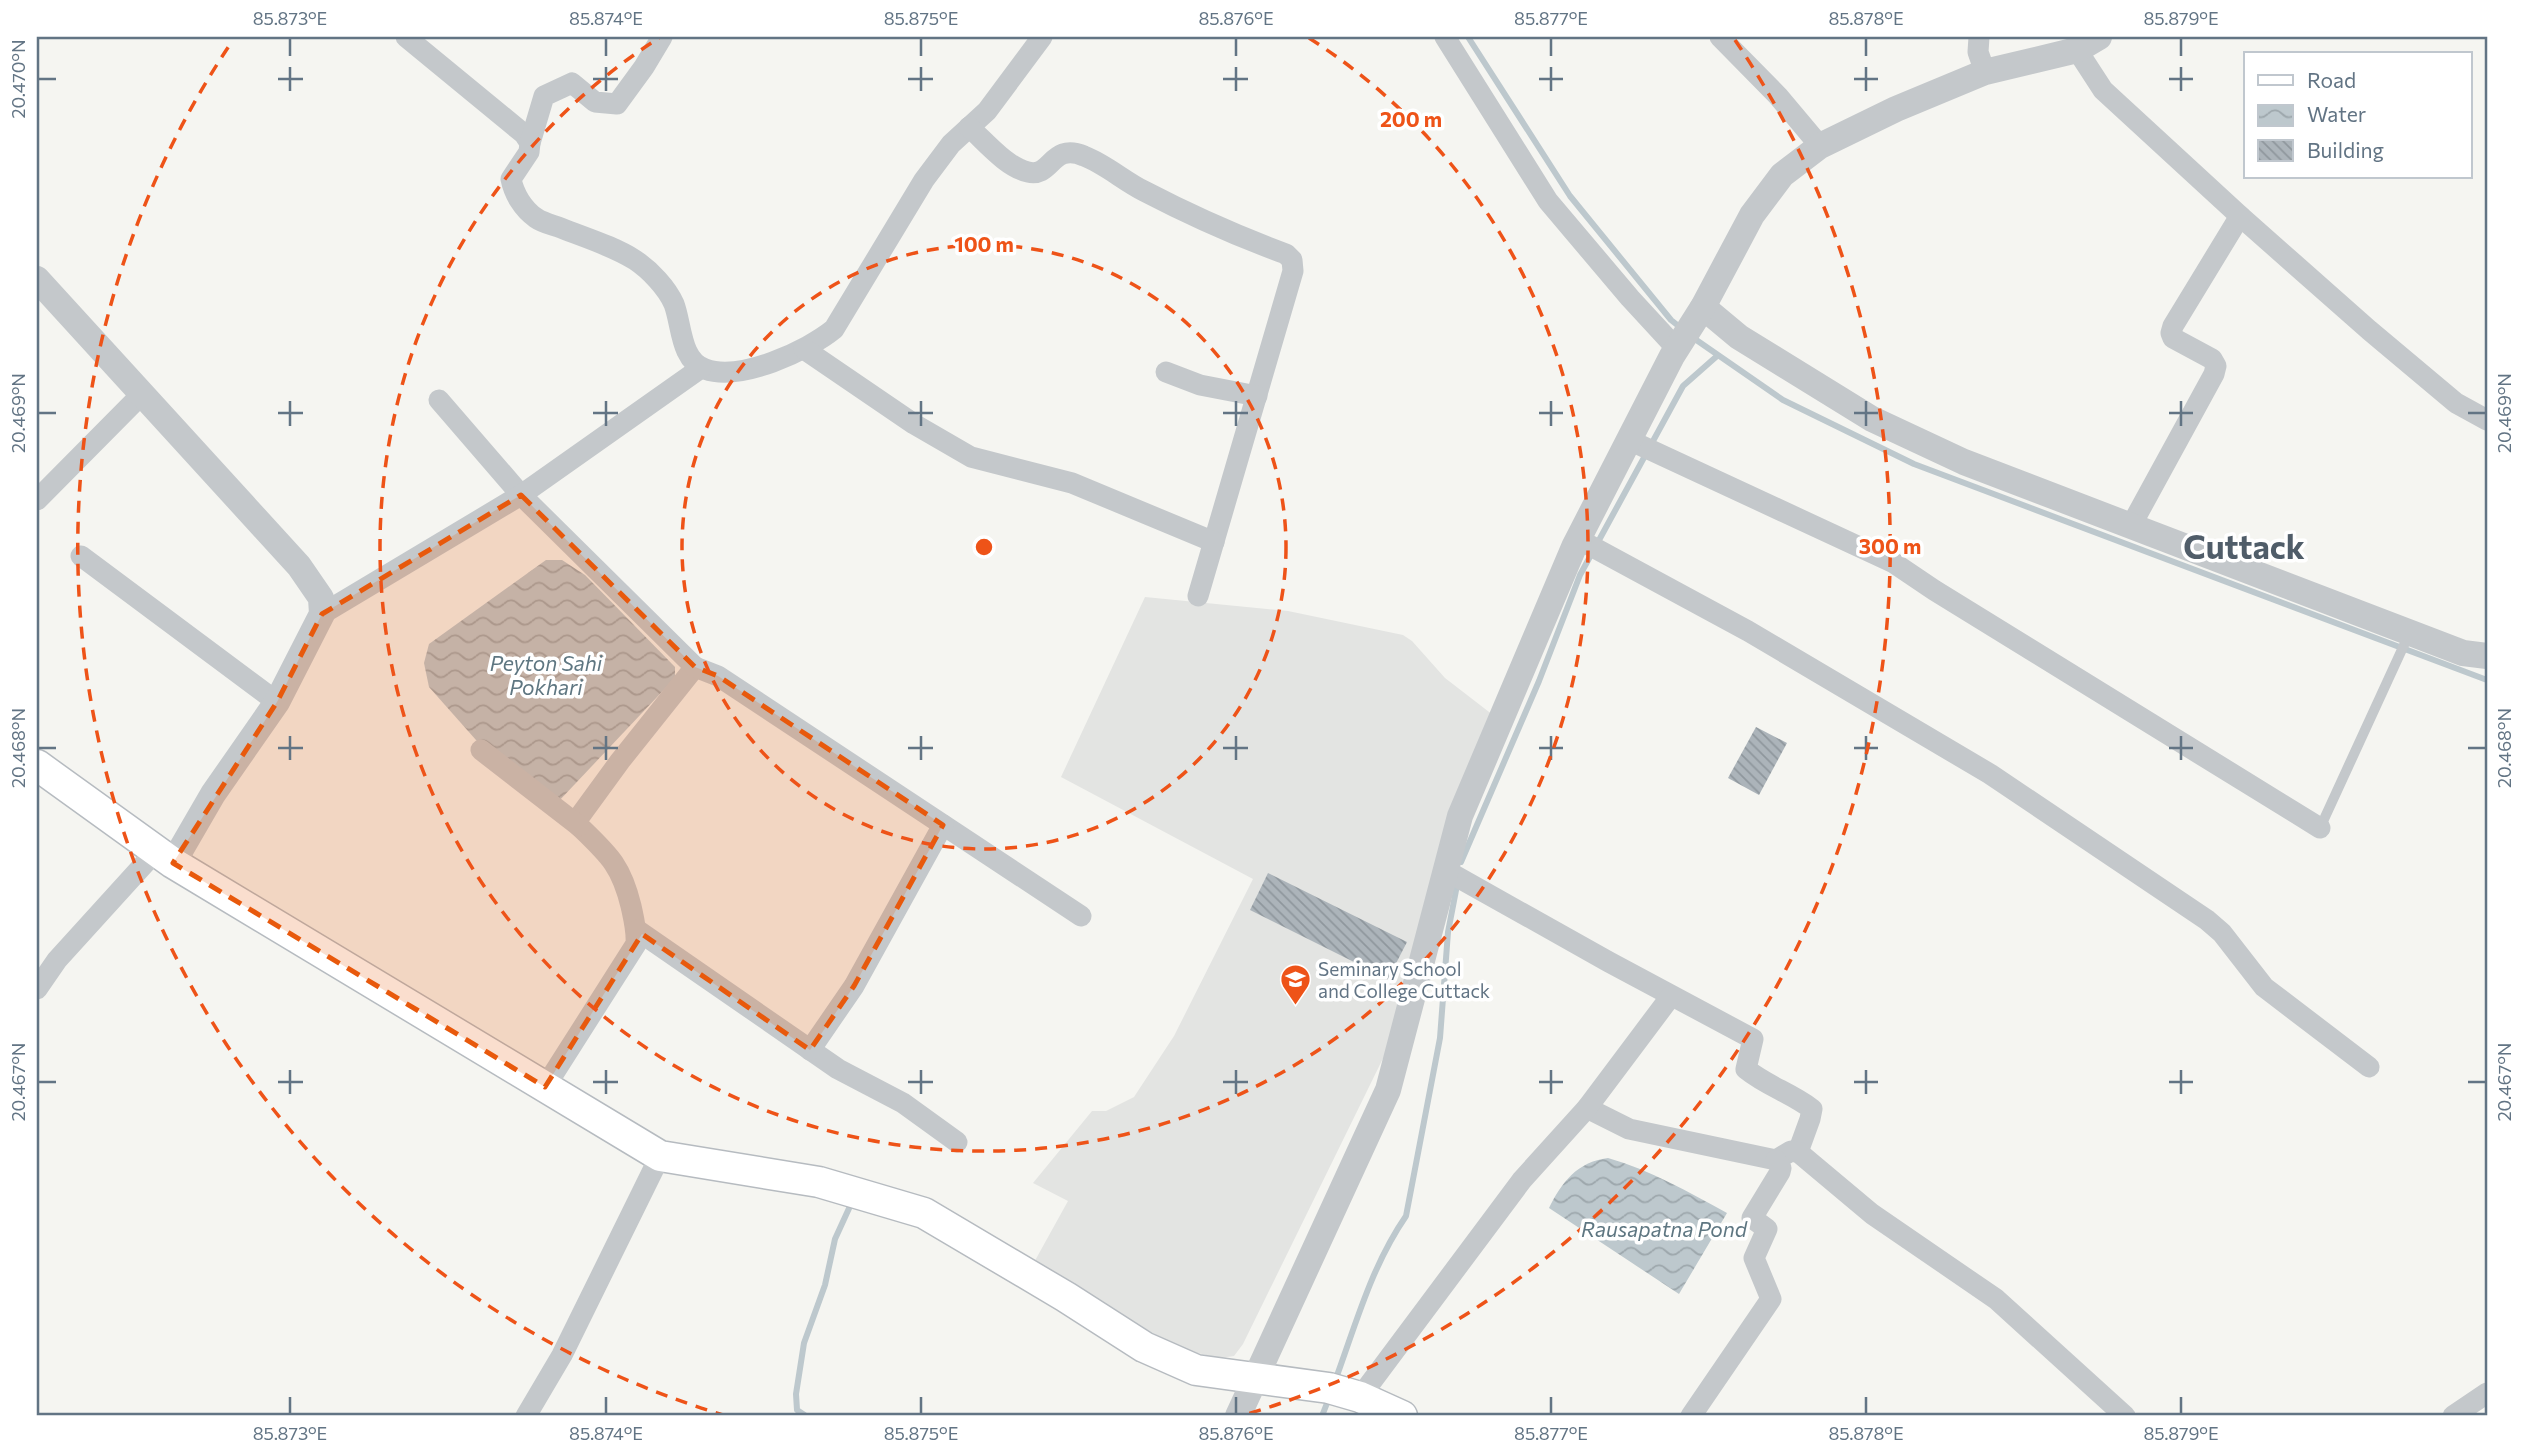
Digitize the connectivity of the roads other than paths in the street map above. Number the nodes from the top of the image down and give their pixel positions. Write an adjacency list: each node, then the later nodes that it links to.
1 (406, 37): 10 (street)
2 (662, 37): 10 (street)
3 (1042, 37): 9 (street)
4 (1445, 37): 15 (street)
5 (1720, 37): 11 (street)
6 (1979, 37): 8 (street)
7 (2088, 44): 8 (street); 12 (street)
8 (1985, 72): 11 (street)
9 (969, 127): 16 (street); 20 (street)
10 (530, 143): 17 (street)
11 (1820, 146): 14 (street)
12 (2240, 215): 22 (street); 26 (street)
13 (37, 279): 19 (street)
14 (1702, 309): 15 (street); 26 (street)
15 (1679, 345): 23 (street)
16 (804, 349): 17 (street); 28 (street)
17 (701, 368): 24 (street)
18 (1166, 372): 20 (street)
19 (142, 394): 25 (street); 31 (street)
20 (1256, 396): 28 (street)
21 (439, 400): 24 (street)
22 (2487, 420)
23 (1629, 440): 27 (street); 40 (street)
24 (521, 495): 31 (street); 34 (street)
25 (37, 500)
26 (2132, 524): 32 (street)
27 (1578, 539): 42 (street); 48 (street)
28 (1214, 542): 30 (street)
29 (81, 556): 35 (street)
30 (1198, 596)
31 (322, 614): 35 (street)
32 (2410, 632): 33 (street); 40 (lane)
33 (2487, 656)
34 (695, 667): 38 (street); 39 (street)
35 (278, 702): 41 (street)
36 (481, 750): 39 (street)
37 (37, 765): 41 (main road)
38 (943, 825): 43 (street); 47 (street)
39 (579, 826): 44 (street)
40 (2320, 828)
41 (164, 857): 45 (street); 49 (main road)
42 (1445, 870): 46 (street); 55 (street)
43 (1081, 916)
44 (637, 930): 47 (street); 49 (street)
45 (37, 989)
46 (1671, 996): 50 (street); 52 (street)
47 (810, 1050): 51 (street)
48 (2369, 1067)
49 (545, 1087): 53 (main road)
50 (1587, 1108): 54 (street); 56 (street)
51 (957, 1142)
52 (1798, 1152): 54 (street); 62 (street)
53 (660, 1156): 55 (main road); 58 (street)
54 (1776, 1160): 61 (street)
55 (1255, 1379): 56 (main road); 59 (street)
56 (1344, 1392): 60 (main road)
57 (2487, 1393): 63 (street)
58 (526, 1416)
59 (1238, 1416)
60 (1402, 1416)
61 (1691, 1416)
62 (2125, 1416)
63 (2453, 1416)

